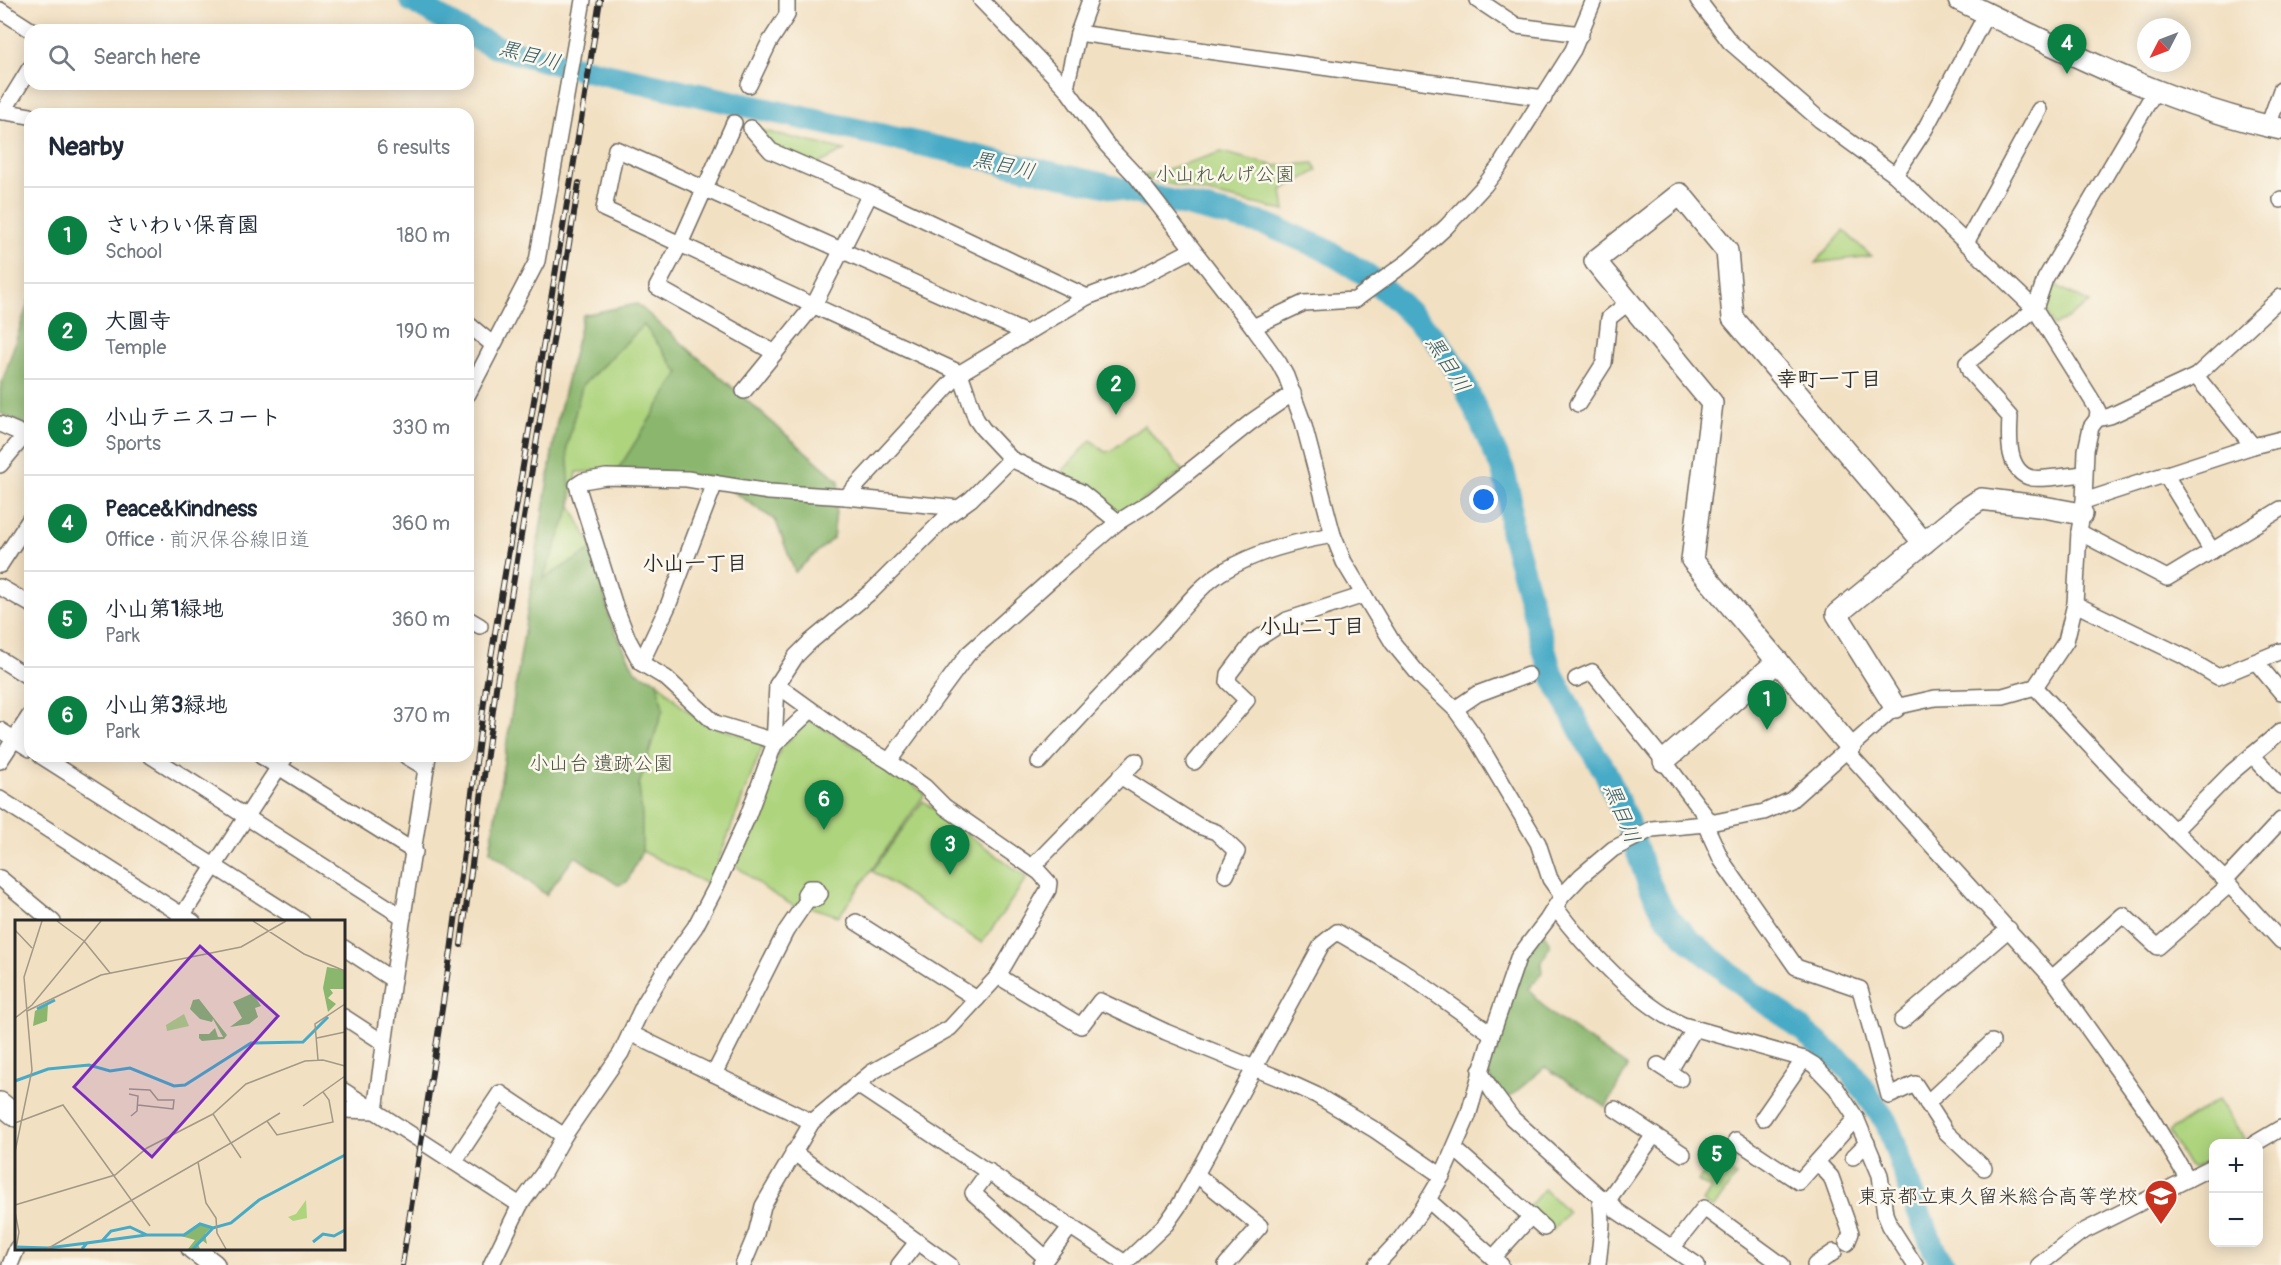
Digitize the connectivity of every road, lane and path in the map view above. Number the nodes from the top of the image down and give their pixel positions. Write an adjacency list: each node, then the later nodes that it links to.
1 (584, 0): 40 (street)
2 (787, 0): 14 (street)
3 (981, 0): 15 (street)
4 (1090, 0): 11 (street)
5 (1478, 0): 12 (street)
6 (1594, 0): 12 (street)
7 (1698, 0): 25 (street)
8 (1972, 4): 17 (street); 25 (street)
9 (0, 10): 10 (street)
10 (24, 25)
11 (1078, 33): 15 (street); 18 (street)
12 (1581, 34): 18 (street)
13 (24, 77): 20 (street)
14 (749, 85)
15 (1066, 88): 31 (street)
16 (2281, 90): 24 (street)
17 (2155, 91): 24 (street); 36 (street)
18 (1544, 98): 37 (street)
19 (2039, 110): 28 (street)
20 (2, 111): 21 (street)
21 (24, 115)
22 (734, 123): 26 (street)
23 (751, 128): 27 (street)
24 (2275, 128)
25 (1895, 176): 28 (street)
26 (705, 187): 29 (street); 29 (street); 30 (street)
27 (870, 194): 30 (street); 32 (street)
28 (1966, 243): 36 (street)
29 (680, 244): 35 (street); 41 (street)
30 (844, 249): 35 (street); 39 (street)
31 (1192, 250): 32 (street); 37 (street)
32 (1087, 297): 39 (street)
33 (2281, 297): 43 (street)
34 (1629, 302): 47 (street); 66 (street); 75 (street)
35 (814, 305): 41 (street); 42 (street)
36 (2035, 309): 48 (street); 56 (street)
37 (1253, 327): 46 (street)
38 (474, 329): 40 (street)
39 (1026, 333): 42 (street)
40 (492, 345): 44 (street)
41 (775, 353): 45 (street)
42 (960, 373): 54 (street); 59 (street)
43 (2196, 376): 48 (street); 53 (street)
44 (474, 382)
45 (744, 391)
46 (1293, 393): 63 (street); 65 (street)
47 (1578, 404)
48 (2097, 419): 56 (street)
49 (0, 424): 50 (street)
50 (24, 435)
51 (24, 439): 55 (street)
52 (2281, 439): 53 (street)
53 (2253, 446): 57 (street)
54 (1011, 459): 60 (street); 63 (street)
55 (0, 465)
56 (2084, 474): 62 (street)
57 (2165, 474): 62 (street); 67 (street)
58 (715, 483): 59 (street); 77 (street); 77 (street)
59 (846, 497): 60 (street)
60 (959, 508): 81 (street)
61 (2281, 509): 67 (street)
62 (2082, 516): 66 (street); 67 (street); 72 (street)
63 (1118, 522): 96 (street)
64 (24, 528): 68 (street)
65 (1333, 535): 70 (street); 103 (street)
66 (1924, 543): 84 (street)
67 (2212, 551)
68 (0, 565)
69 (0, 587): 71 (street)
70 (1364, 595): 85 (street); 104 (street)
71 (24, 601)
72 (2074, 604): 76 (street); 82 (street)
73 (2281, 651): 76 (street)
74 (0, 659): 78 (street)
75 (1779, 661): 93 (street); 98 (street)
76 (2256, 662): 83 (street)
77 (641, 663): 91 (street)
78 (24, 674)
79 (1528, 675): 85 (street)
80 (1576, 679): 98 (street)
81 (777, 685): 86 (street); 91 (street)
82 (2035, 687): 84 (street); 111 (street)
83 (2281, 692)
84 (1894, 707): 93 (street)
85 (1455, 709): 119 (street)
86 (810, 710): 91 (street); 96 (street)
87 (24, 724): 90 (street)
88 (0, 730): 90 (street)
89 (2281, 731): 94 (street)
90 (14, 739): 92 (street); 95 (street)
91 (774, 743): 135 (street)
92 (24, 745)
93 (1850, 747): 110 (street); 125 (street)
94 (2252, 755): 106 (street); 111 (street)
95 (0, 761)
96 (889, 761): 114 (street)
97 (1136, 761): 105 (street)
98 (1664, 761): 110 (street)
99 (50, 762): 113 (street)
100 (161, 762): 108 (street)
101 (282, 762): 108 (street); 112 (street)
102 (427, 762): 112 (street)
103 (1039, 762)
104 (1194, 762)
105 (1120, 776): 114 (street); 115 (street)
106 (2281, 786)
107 (0, 799): 121 (street)
108 (246, 817): 113 (street); 120 (street)
109 (2281, 820): 117 (street)
110 (1708, 824): 119 (street); 147 (street)
111 (2174, 831): 117 (street)
112 (415, 852): 120 (street)
113 (214, 866): 121 (street); 123 (street)
114 (1032, 867): 128 (street)
115 (1226, 875)
116 (0, 878): 122 (street)
117 (2227, 883): 126 (street); 129 (street)
118 (808, 899): 143 (street)
119 (1558, 902): 134 (street); 136 (street)
120 (403, 917): 130 (street)
121 (185, 919)
122 (51, 920)
123 (300, 920)
124 (856, 922): 131 (street)
125 (2009, 929): 129 (street); 133 (street)
126 (2281, 941)
127 (345, 949): 130 (street)
128 (998, 976): 131 (street); 140 (street)
129 (2052, 978): 172 (street)
130 (393, 980): 138 (street)
131 (977, 999): 144 (street)
132 (345, 1018): 138 (street)
133 (1902, 1021)
134 (1695, 1028): 139 (street); 142 (street)
135 (630, 1033): 143 (street); 157 (street)
136 (1492, 1034): 140 (street); 141 (street)
137 (1992, 1042): 147 (street)
138 (384, 1043): 150 (street)
139 (1804, 1059): 152 (street); 153 (street)
140 (1255, 1068): 170 (street); 171 (street)
141 (1480, 1071): 161 (street); 173 (street)
142 (1669, 1072)
143 (714, 1074): 154 (street)
144 (856, 1084): 154 (street); 169 (street)
145 (345, 1092): 150 (street)
146 (0, 1103): 151 (street)
147 (1927, 1103): 167 (street)
148 (1615, 1109): 156 (street)
149 (345, 1110): 150 (street)
150 (375, 1111): 165 (street)
151 (15, 1115)
152 (1763, 1118)
153 (1856, 1118): 160 (street); 166 (street)
154 (812, 1122): 162 (street)
155 (2281, 1128): 158 (street)
156 (1654, 1135): 163 (street); 173 (street)
157 (564, 1136): 165 (street); 175 (street)
158 (2261, 1139)
159 (1736, 1140): 166 (street)
160 (1867, 1143): 164 (street); 198 (street)
161 (1455, 1149): 171 (street); 176 (street)
162 (793, 1152): 179 (street); 189 (street)
163 (1683, 1154)
164 (1852, 1157)
165 (454, 1162): 175 (street)
166 (1817, 1162): 197 (street)
167 (1984, 1168)
168 (2209, 1168): 172 (street)
169 (989, 1171): 177 (street); 184 (street)
170 (1197, 1175): 185 (street); 192 (street)
171 (1442, 1176): 174 (street)
172 (2188, 1179): 199 (street)
173 (1603, 1198): 180 (street); 194 (street)
174 (1428, 1200): 183 (street); 193 (street)
175 (520, 1205): 188 (street)
176 (1531, 1216): 178 (street); 183 (street)
177 (1071, 1226): 184 (street); 185 (street)
178 (1544, 1228)
179 (917, 1242): 190 (street); 191 (street)
180 (1673, 1247): 195 (street); 196 (street)
181 (16, 1250): 186 (street)
182 (195, 1250): 187 (street)
183 (1497, 1261)
184 (1043, 1262)
185 (1124, 1264)
186 (10, 1265)
187 (214, 1265)
188 (491, 1265)
189 (743, 1265)
190 (900, 1265)
191 (951, 1265)
192 (1226, 1265)
193 (1376, 1265)
194 (1598, 1265)
195 (1697, 1265)
196 (1782, 1265)
197 (1815, 1265)
198 (1915, 1265)
199 (2039, 1265)

